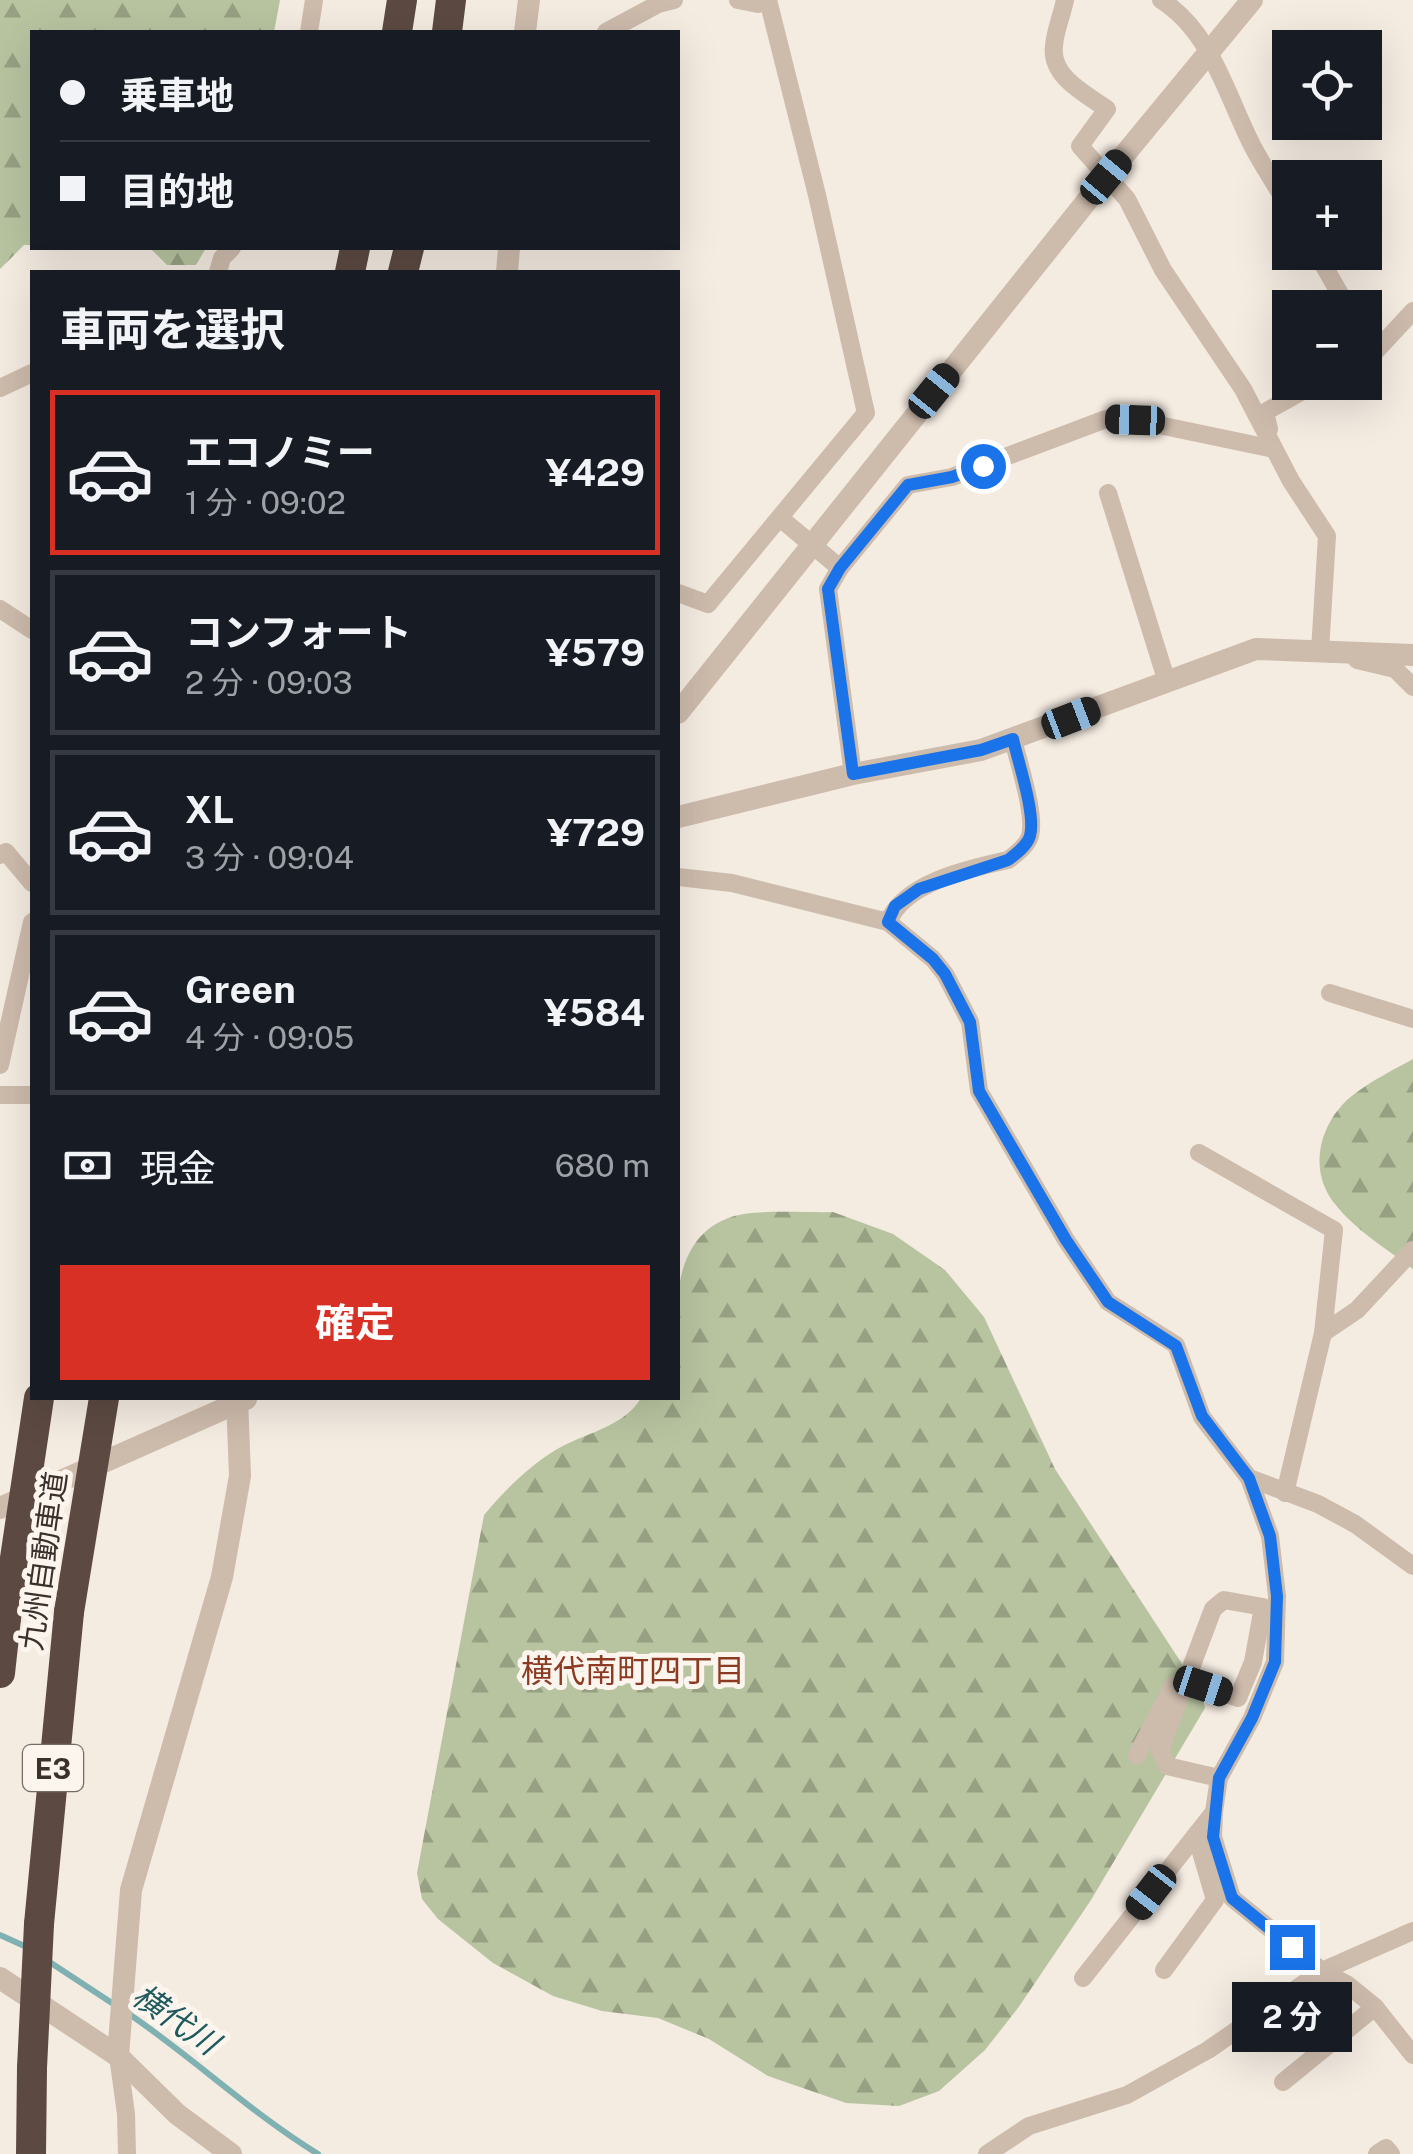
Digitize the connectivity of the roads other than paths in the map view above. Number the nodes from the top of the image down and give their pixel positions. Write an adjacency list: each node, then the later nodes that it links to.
1 (314, 0): 12 (street)
2 (389, 0): 13 (highway)
3 (402, 0): 14 (highway)
4 (451, 0): 15 (highway)
5 (529, 0): 16 (street)
6 (674, 0): 17 (street)
7 (738, 0): 8 (street)
8 (767, 0): 28 (street)
9 (1065, 0): 19 (street)
10 (1161, 0): 18 (street)
11 (1252, 0): 18 (street)
12 (309, 30)
13 (386, 30)
14 (397, 30)
15 (447, 30)
16 (532, 30)
17 (610, 30)
18 (1209, 52): 19 (street); 20 (street)
19 (1106, 177): 26 (street); 29 (street)
20 (1272, 178)
21 (1413, 312): 22 (street)
22 (1382, 337)
23 (30, 374): 24 (street)
24 (0, 388)
25 (1287, 400): 26 (street)
26 (1274, 449): 30 (street); 34 (street)
27 (1108, 493): 36 (street)
28 (780, 518): 29 (street); 31 (street)
29 (810, 544): 30 (street); 38 (street)
30 (840, 568): 40 (street)
31 (680, 594)
32 (0, 609): 33 (street)
33 (30, 629)
34 (1320, 651): 35 (street); 36 (street); 37 (street)
35 (1413, 656)
36 (1167, 682): 39 (street)
37 (1413, 687)
38 (680, 710)
39 (1013, 739): 40 (street); 45 (street)
40 (853, 774): 41 (street)
41 (680, 817)
42 (0, 855): 44 (street)
43 (680, 877): 45 (street)
44 (30, 881)
45 (888, 922): 58 (street)
46 (30, 931): 49 (street)
47 (1330, 993): 48 (street)
48 (1413, 1019)
49 (0, 1065)
50 (0, 1095): 51 (street)
51 (30, 1095)
52 (1200, 1153): 54 (street)
53 (1413, 1250): 54 (street)
54 (1324, 1333): 59 (street)
55 (39, 1400): 62 (highway, 九州自動車道, bridge)
56 (104, 1400): 77 (highway, 九州自動車道 / E3, bridge)
57 (241, 1400): 60 (street); 75 (street)
58 (1249, 1478): 59 (street); 65 (street)
59 (1284, 1493): 61 (street)
60 (0, 1508)
61 (1413, 1566)
62 (0, 1673)
63 (1186, 1680): 63 (street); 64 (street); 65 (street)
64 (1137, 1755)
65 (1219, 1778): 66 (street)
66 (1214, 1812): 67 (street); 70 (street)
67 (1196, 1835): 69 (street); 72 (street)
68 (1413, 1931): 70 (street)
69 (1164, 1970)
70 (1322, 1971): 73 (street); 80 (street)
71 (0, 1978): 75 (street)
72 (1083, 1978)
73 (1375, 2007): 74 (street); 76 (street)
74 (1413, 2055)
75 (118, 2056): 78 (street); 79 (street)
76 (1284, 2082)
77 (30, 2154)
78 (126, 2154)
79 (230, 2154)
80 (986, 2154)
81 (1376, 2154): 82 (street)
82 (1391, 2154)

